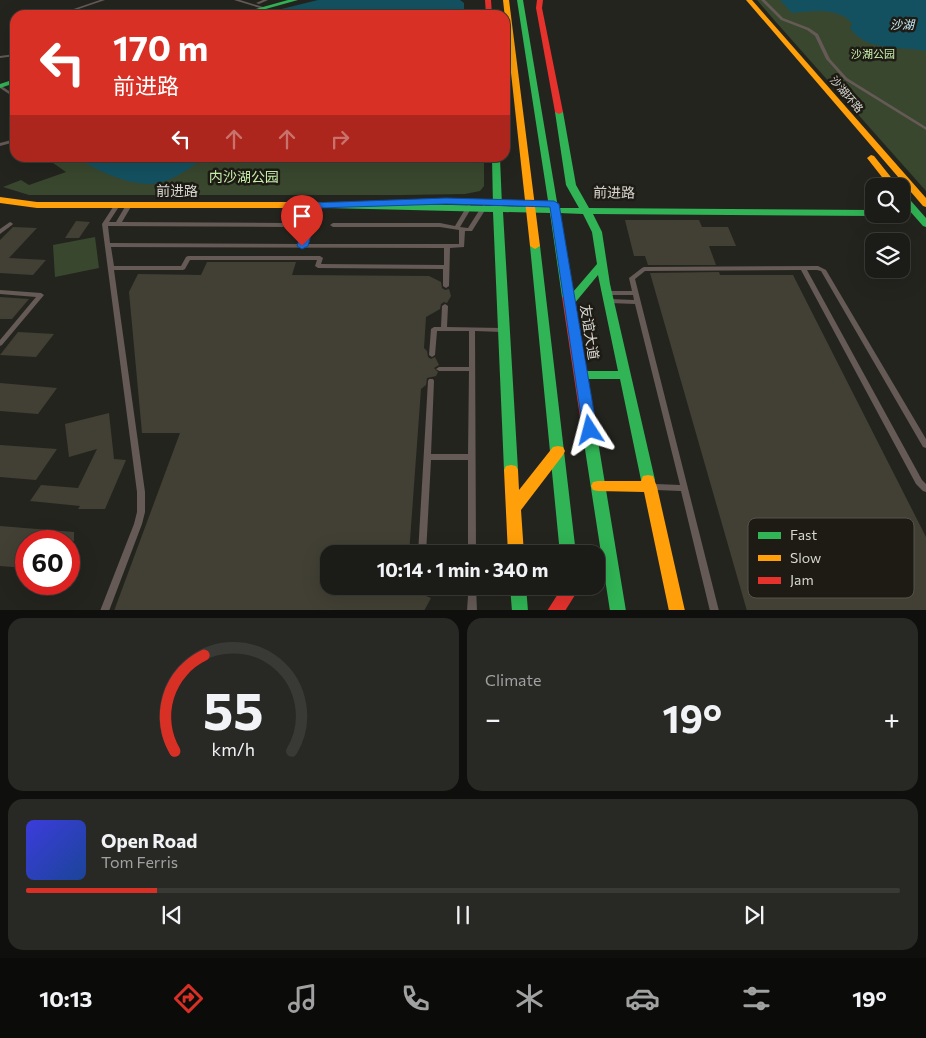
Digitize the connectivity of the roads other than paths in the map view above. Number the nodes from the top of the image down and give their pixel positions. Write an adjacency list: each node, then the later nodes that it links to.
1 (102, 0): 11 (lane)
2 (236, 0): 10 (lane)
3 (248, 0): 10 (lane)
4 (295, 0): 10 (main road)
5 (520, 0): 27 (main road, 友谊大道)
6 (540, 0): 29 (main road)
7 (740, 0): 16 (main road, 沙湖环路)
8 (749, 0): 18 (main road, 沙湖环路)
9 (763, 0): 14 (lane)
10 (265, 4): 12 (main road)
11 (73, 10)
12 (250, 10)
13 (510, 33): 24 (main road)
14 (926, 129)
15 (496, 162): 23 (main road)
16 (887, 178)
17 (0, 200): 19 (main road, 前进路)
18 (926, 204)
19 (117, 205): 20 (main road, 前进路); 33 (lane)
20 (129, 205): 21 (main road, 前进路); 34 (lane)
21 (314, 205): 22 (main road, 前进路); 41 (lane)
22 (354, 205): 23 (main road, 前进路); 25 (main road, 前进路)
23 (498, 205): 24 (main road, 前进路); 26 (main road, 前进路); 55 (main road)
24 (531, 206): 27 (main road, 前进路); 64 (main road)
25 (469, 207): 26 (main road, 前进路); 38 (lane)
26 (484, 207): 38 (lane)
27 (555, 207): 29 (main road, 前进路); 51 (main road, 友谊大道)
28 (865, 208): 29 (main road, 前进路)
29 (583, 209): 31 (main road, 前进路); 43 (main road)
30 (910, 210): 35 (main road)
31 (865, 213)
32 (10, 224): 39 (lane)
33 (105, 224): 34 (lane); 40 (lane)
34 (118, 224): 36 (lane)
35 (926, 224)
36 (283, 225)
37 (334, 225): 38 (lane)
38 (459, 229): 42 (lane)
39 (0, 232)
40 (108, 245): 41 (lane); 45 (lane)
41 (302, 246): 42 (lane)
42 (447, 246): 44 (lane)
43 (602, 264): 49 (main road); 51 (main road)
44 (446, 267): 45 (lane); 47 (lane)
45 (111, 268): 81 (lane)
46 (803, 268): 50 (lane); 63 (lane); 70 (lane)
47 (446, 286)
48 (0, 292): 56 (lane)
49 (608, 297): 50 (lane); 61 (main road)
50 (637, 298): 69 (lane)
51 (570, 302): 60 (main road, 友谊大道)
52 (445, 306): 53 (lane)
53 (444, 329): 54 (lane); 57 (lane)
54 (472, 329): 55 (lane); 59 (lane)
55 (502, 330): 71 (main road)
56 (0, 344)
57 (432, 355)
58 (439, 369): 59 (lane)
59 (472, 369): 66 (lane)
60 (581, 375): 61 (main road); 67 (main road, 友谊大道)
61 (625, 375): 68 (main road)
62 (431, 381): 65 (lane)
63 (926, 444)
64 (558, 451): 71 (main road); 75 (main road)
65 (427, 457): 66 (lane); 72 (lane)
66 (472, 457): 73 (lane)
67 (598, 486): 68 (main road); 85 (main road, 友谊大道)
68 (650, 487): 69 (lane); 86 (main road)
69 (684, 488): 87 (lane)
70 (926, 489)
71 (514, 508): 74 (main road)
72 (422, 545)
73 (472, 545)
74 (516, 545)
75 (567, 545)
76 (472, 595): 82 (lane)
77 (519, 595): 83 (main road)
78 (566, 595): 84 (main road)
79 (572, 595): 80 (main road)
80 (573, 603)
81 (104, 610)
82 (472, 610)
83 (520, 610)
84 (555, 610)
85 (618, 610)
86 (677, 610)
87 (715, 610)

